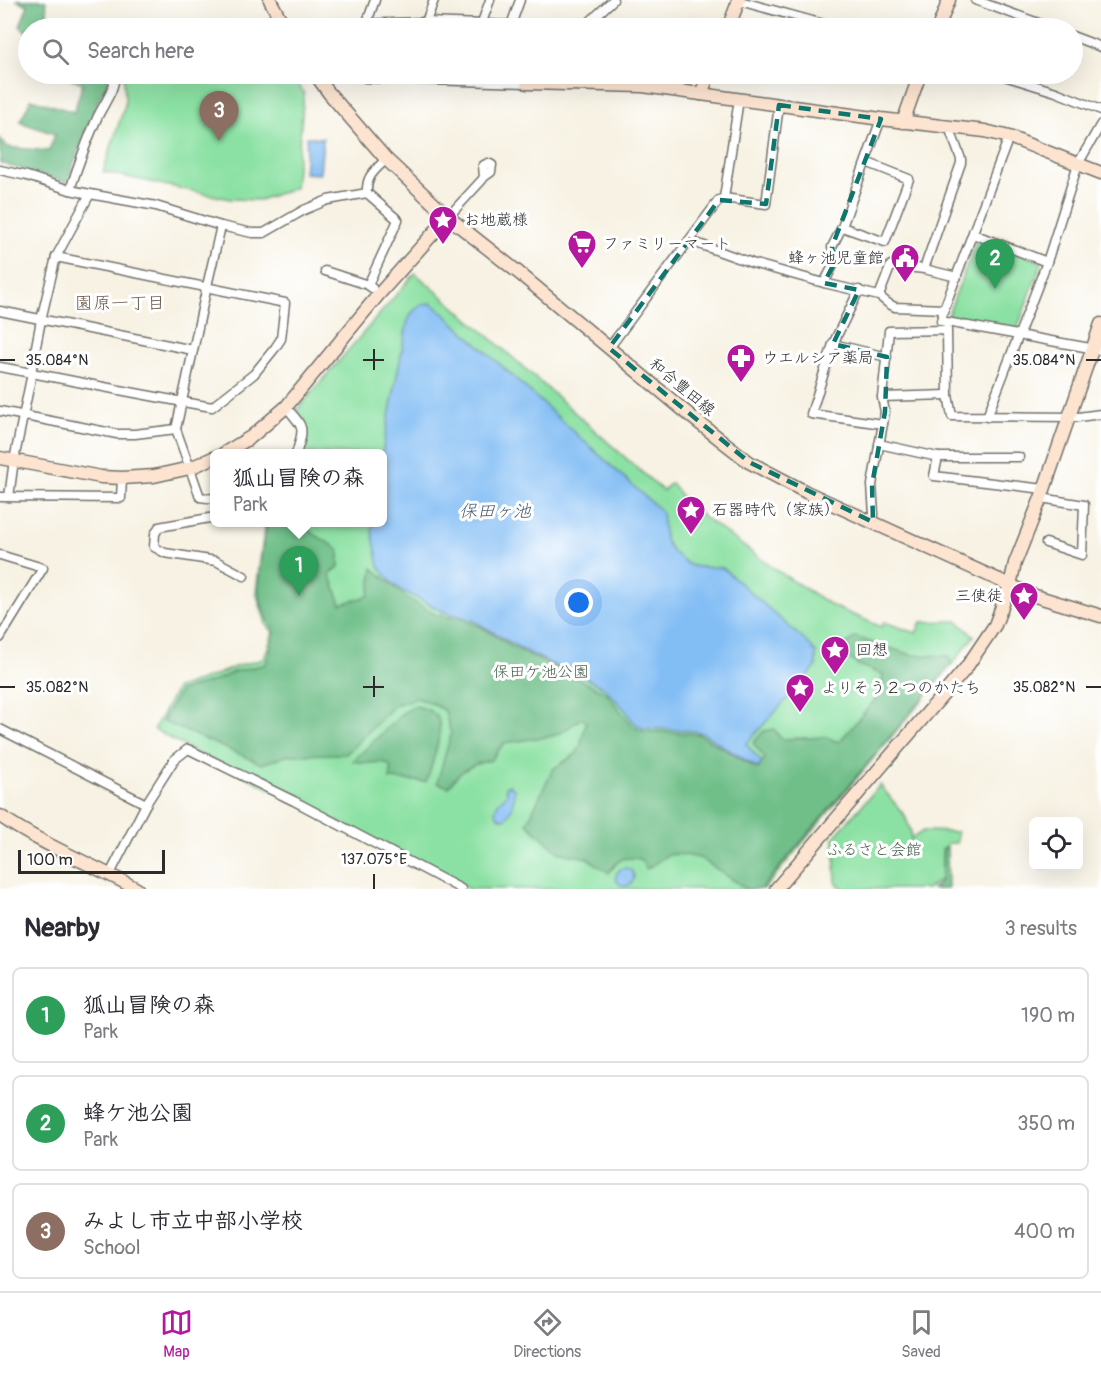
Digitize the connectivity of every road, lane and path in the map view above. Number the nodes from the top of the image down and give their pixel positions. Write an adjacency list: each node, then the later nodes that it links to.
1 (270, 0): 10 (street)
2 (375, 0): 11 (street)
3 (434, 0): 12 (street)
4 (490, 0): 13 (street)
5 (520, 0): 14 (street)
6 (613, 0): 15 (street)
7 (738, 0): 16 (street); 17 (street)
8 (949, 0): 18 (street)
9 (975, 0): 19 (street)
10 (280, 18)
11 (368, 18)
12 (427, 18)
13 (484, 18)
14 (514, 18)
15 (594, 18)
16 (732, 18)
17 (802, 18)
18 (942, 18)
19 (1024, 18)
20 (1083, 40): 21 (street)
21 (1101, 47)
22 (114, 84): 43 (street)
23 (323, 84): 37 (street, 和合豊田線)
24 (585, 84): 28 (street)
25 (705, 84): 28 (street)
26 (916, 84): 33 (street)
27 (1030, 84): 31 (street)
28 (701, 94): 29 (street)
29 (739, 99): 30 (street); 46 (street)
30 (779, 105): 32 (street); 46 (street)
31 (1101, 111)
32 (881, 119): 33 (street); 38 (street)
33 (903, 122): 35 (street)
34 (1101, 124): 39 (street)
35 (949, 127): 36 (street); 54 (street)
36 (1009, 137): 39 (street); 50 (street)
37 (386, 159): 44 (street); 47 (street, 和合豊田線)
38 (866, 162): 49 (street); 49 (street)
39 (1078, 164): 41 (street); 53 (street)
40 (0, 170): 43 (street)
41 (1101, 173)
42 (484, 177): 47 (street)
43 (70, 190): 45 (street)
44 (367, 193): 48 (street); 58 (street)
45 (90, 194): 48 (street); 52 (street)
46 (724, 198): 69 (street)
47 (448, 217): 61 (street); 69 (street, 和合豊田線)
48 (221, 226): 59 (street)
49 (842, 227): 57 (street)
50 (973, 234): 53 (street); 56 (street)
51 (696, 243): 57 (street)
52 (56, 258): 59 (street); 65 (street)
53 (1047, 262): 67 (street)
54 (924, 269): 56 (street); 62 (street)
55 (325, 271): 58 (street)
56 (957, 277): 63 (street)
57 (824, 283): 60 (street)
58 (368, 285): 61 (street)
59 (207, 286): 71 (street); 77 (street)
60 (859, 291): 62 (street); 68 (street)
61 (379, 294): 78 (street)
62 (879, 296): 63 (street)
63 (944, 309): 67 (street)
64 (0, 311): 65 (street)
65 (41, 320): 71 (street); 74 (street)
66 (1101, 324): 70 (street)
67 (1019, 335): 70 (street); 82 (street)
68 (833, 344): 72 (street); 84 (street)
69 (609, 348): 100 (street, 和合豊田線)
70 (1096, 349): 83 (street)
71 (193, 350): 77 (street)
72 (887, 357): 75 (street); 76 (street)
73 (0, 367): 74 (street)
74 (31, 373): 77 (street); 81 (street)
75 (948, 395): 76 (street); 82 (street)
76 (882, 397): 84 (street)
77 (183, 402): 85 (street)
78 (286, 407): 87 (street); 88 (street)
79 (0, 411): 81 (street)
80 (1101, 414): 83 (street)
81 (23, 416): 85 (street); 93 (street)
82 (987, 417): 83 (street)
83 (1068, 417): 96 (street)
84 (882, 424): 86 (street)
85 (176, 429): 94 (street)
86 (879, 444): 89 (street); 100 (street)
87 (229, 449)
88 (297, 449)
89 (938, 457): 90 (street); 96 (street)
90 (1019, 457)
91 (0, 458): 93 (street)
92 (210, 459): 94 (street)
93 (14, 460): 95 (street); 97 (street)
94 (190, 468): 95 (street); 98 (street)
95 (122, 478): 97 (street)
96 (1042, 493): 101 (street); 104 (street)
97 (4, 497)
98 (210, 498)
99 (210, 518): 103 (street)
100 (873, 522): 104 (street, 和合豊田線)
101 (1046, 543)
102 (0, 555): 106 (street)
103 (244, 576)
104 (1010, 585): 105 (street, 和合豊田線); 113 (street)
105 (1101, 616)
106 (0, 638)
107 (0, 729): 108 (street)
108 (146, 804): 110 (street); 112 (street)
109 (0, 816): 110 (street)
110 (110, 874): 111 (street)
111 (137, 889)
112 (461, 889)
113 (776, 889)

